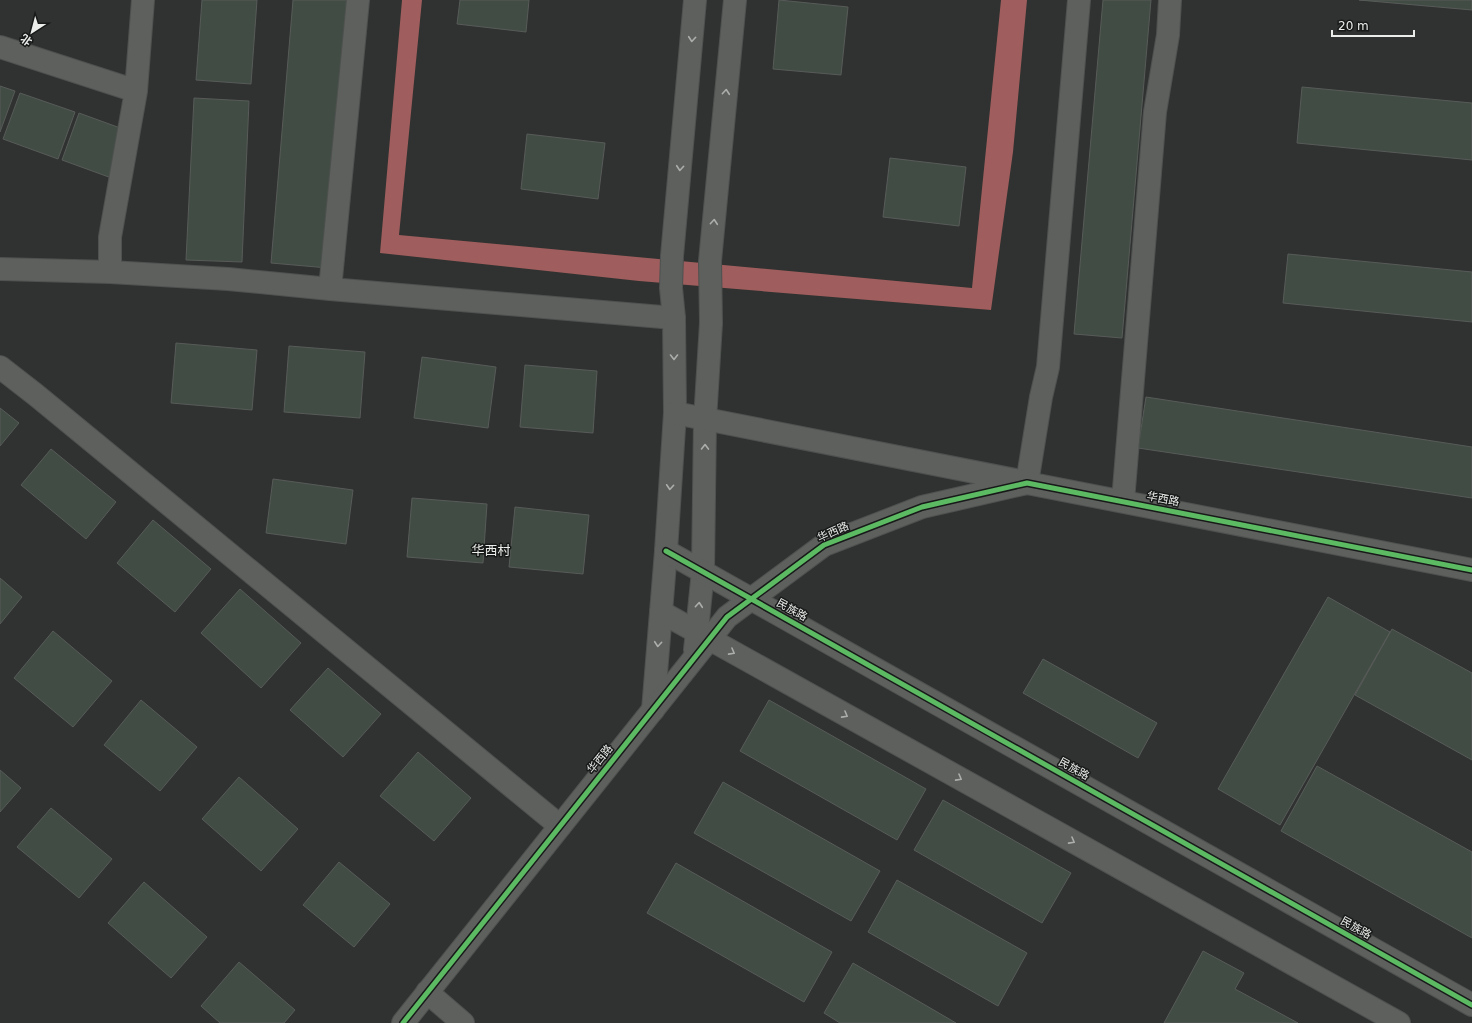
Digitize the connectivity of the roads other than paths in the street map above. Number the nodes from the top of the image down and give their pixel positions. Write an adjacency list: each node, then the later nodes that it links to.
1 (143, 0): 8 (street)
2 (358, 0): 11 (street)
3 (695, 0): 12 (street, one-way to 12)
4 (734, 0): 15 (street, one-way to 4)
5 (1079, 0): 16 (street)
6 (1170, 0): 17 (street)
7 (0, 47): 8 (street)
8 (136, 91): 10 (street)
9 (0, 269): 10 (street)
10 (110, 272): 11 (street)
11 (330, 289): 12 (street)
12 (674, 318): 14 (street, one-way to 14)
13 (0, 367): 25 (street)
14 (675, 413): 15 (street); 18 (street, one-way to 18)
15 (705, 420): 16 (street); 20 (street, one-way to 15)
16 (1027, 482): 17 (street, 华西路); 21 (street, 华西路)
17 (1123, 501): 19 (street, 华西路)
18 (666, 551): 20 (street, 民族路); 22 (street)
19 (1472, 570)
20 (703, 571): 21 (street, 民族路); 23 (street, one-way to 20)
21 (752, 599): 23 (street, 华西路); 27 (street, 民族路)
22 (661, 612): 23 (street); 24 (street, one-way to 24)
23 (703, 636): 24 (street, 华西路); 30 (street, one-way to 30)
24 (653, 710): 25 (street, 华西路)
25 (560, 826): 26 (street, 华西路)
26 (427, 992): 28 (street, 华西路); 29 (street)
27 (1472, 1005)
28 (403, 1023)
29 (463, 1023)
30 (1399, 1023)

